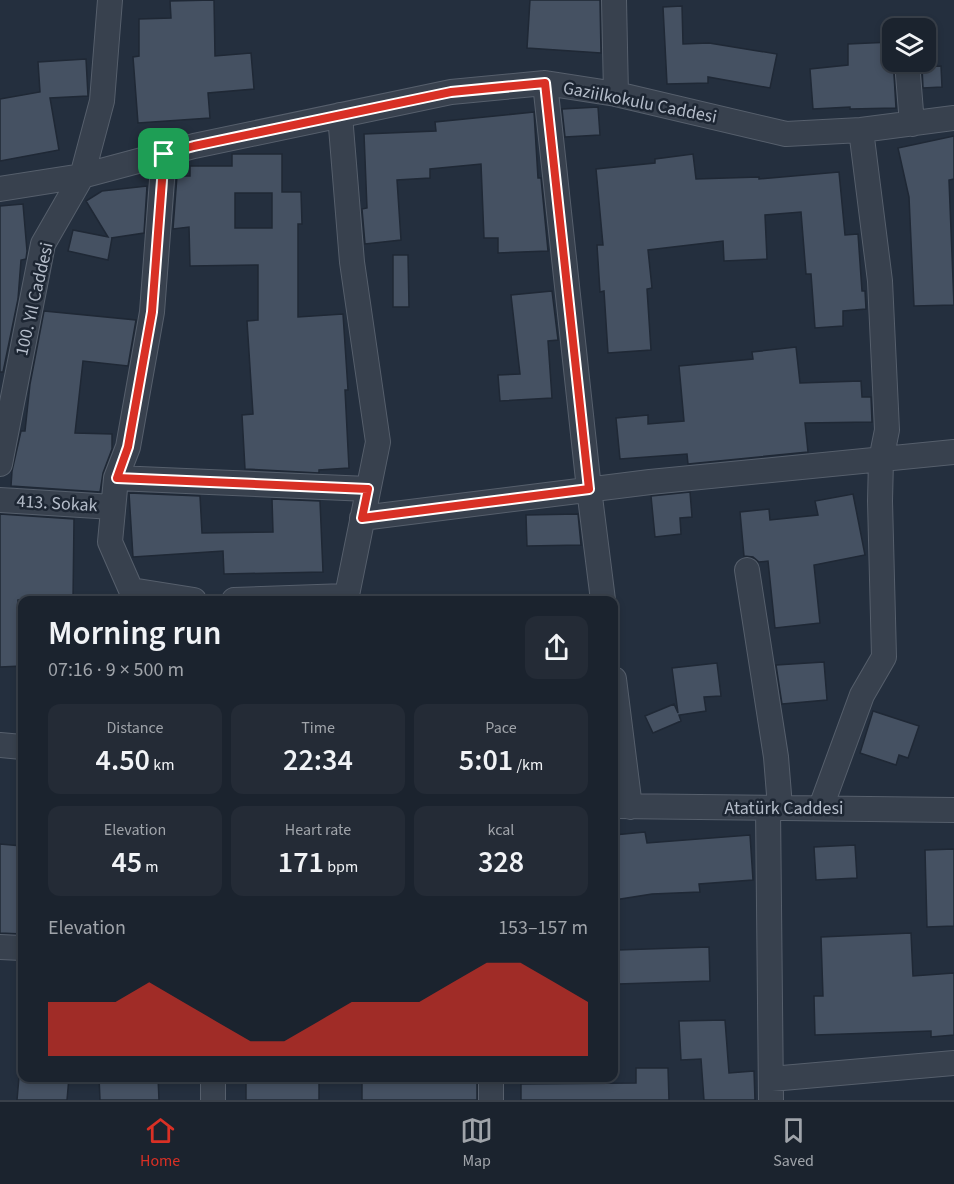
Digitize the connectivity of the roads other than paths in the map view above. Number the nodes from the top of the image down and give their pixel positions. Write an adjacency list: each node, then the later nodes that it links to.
1 (110, 0): 11 (street, 100. Yıl Caddesi)
2 (614, 0): 5 (street)
3 (909, 72): 8 (street)
4 (545, 83): 5 (street, Gaziilkokulu Caddesi); 6 (street, Gaziilkokulu Caddesi); 19 (street)
5 (616, 94): 9 (street, Gaziilkokulu Caddesi)
6 (340, 115): 10 (street, Gaziilkokulu Caddesi); 18 (street)
7 (954, 118): 8 (street, Gaziilkokulu Caddesi)
8 (912, 124): 9 (street, Gaziilkokulu Caddesi)
9 (861, 130): 15 (street)
10 (164, 154): 11 (street, Gaziilkokulu Caddesi); 17 (street)
11 (82, 176): 12 (street, Gaziilkokulu Caddesi); 13 (street, 100. Yıl Caddesi)
12 (0, 189)
13 (7, 387): 16 (street, 100. Yıl Caddesi)
14 (954, 452): 15 (street)
15 (881, 460): 19 (street); 32 (street)
16 (0, 464)
17 (117, 478): 18 (street); 21 (street)
18 (368, 489): 22 (street)
19 (589, 489): 22 (street); 26 (street)
20 (0, 500): 21 (street, 413. Sokak)
21 (113, 507): 24 (street)
22 (362, 518): 25 (street)
23 (747, 570): 31 (street)
24 (166, 596)
25 (346, 596)
26 (602, 596)
27 (618, 743): 30 (street)
28 (0, 744): 29 (street)
29 (18, 746)
30 (622, 807): 31 (street, Atatürk Caddesi)
31 (774, 807): 32 (street, Atatürk Caddesi); 39 (street)
32 (821, 807): 33 (street, Atatürk Caddesi)
33 (954, 810)
34 (0, 947): 35 (street)
35 (18, 948)
36 (954, 1063): 39 (street)
37 (213, 1082): 40 (street)
38 (491, 1082): 41 (street)
39 (771, 1090)
40 (213, 1100)
41 (491, 1100)

